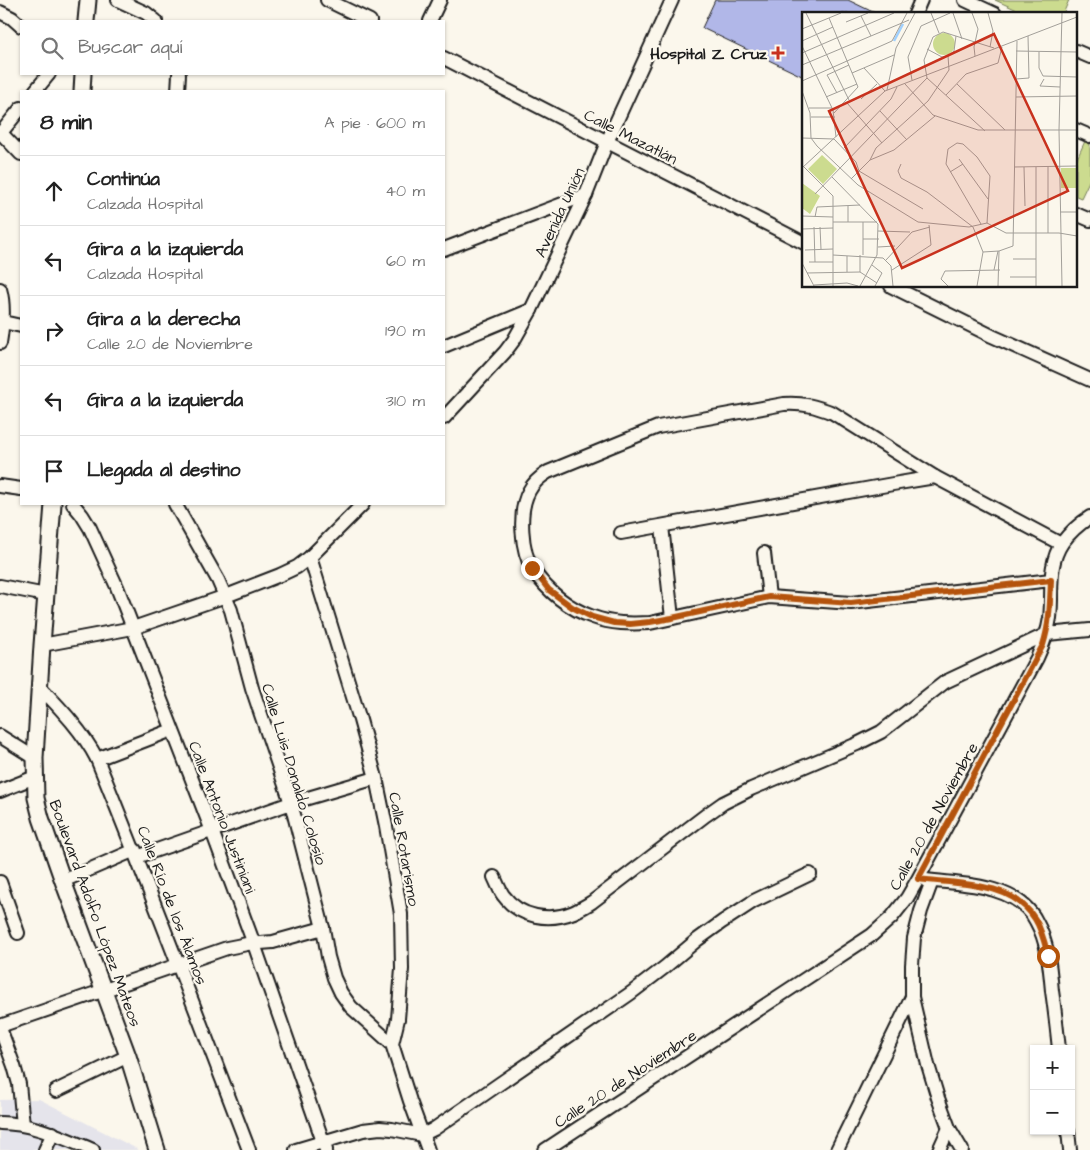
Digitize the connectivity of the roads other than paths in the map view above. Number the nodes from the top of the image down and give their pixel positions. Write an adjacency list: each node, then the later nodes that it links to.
1 (88, 0): 11 (main road)
2 (118, 0): 12 (street)
3 (327, 0): 13 (street)
4 (440, 0): 14 (street)
5 (672, 0): 29 (street, Avenida Unión)
6 (921, 0): 9 (street)
7 (965, 0): 10 (street)
8 (0, 12): 15 (street)
9 (916, 12)
10 (991, 12)
11 (86, 20)
12 (155, 20)
13 (368, 20)
14 (430, 20)
15 (20, 25)
16 (1078, 52): 17 (street)
17 (1090, 57)
18 (445, 59): 29 (street, Calle Mazatlán)
19 (48, 75): 22 (street)
20 (83, 75): 23 (main road)
21 (179, 75): 24 (street)
22 (36, 90)
23 (82, 90)
24 (178, 90)
25 (20, 109): 27 (street)
26 (1078, 131): 28 (street)
27 (0, 133): 30 (street)
28 (1090, 136)
29 (607, 142): 31 (street, Avenida Unión); 34 (street, Calle Mazatlán)
30 (20, 153)
31 (586, 195): 35 (street); 38 (street, Avenida Unión)
32 (1078, 215): 33 (street)
33 (1090, 220)
34 (802, 242)
35 (445, 249)
36 (896, 288): 43 (street)
37 (0, 289): 39 (street)
38 (531, 310): 42 (street); 44 (street, Avenida Unión)
39 (3, 322): 40 (street); 41 (street)
40 (20, 326)
41 (0, 343)
42 (445, 346)
43 (1090, 380)
44 (445, 417)
45 (935, 477): 53 (street); 55 (street); 63 (street)
46 (0, 486): 47 (street)
47 (20, 489)
48 (54, 505): 60 (main road, Boulevard Adolfo López Mateos)
49 (74, 505): 64 (street, Calle Antonio Justiniani)
50 (176, 505): 61 (street, Calle Luis Donaldo Colosio)
51 (362, 505): 57 (street)
52 (1090, 517): 55 (street, Calle 20 de Noviembre)
53 (662, 526): 54 (street); 63 (street)
54 (621, 533)
55 (1061, 544): 58 (street, Calle 20 de Noviembre)
56 (764, 553): 62 (street)
57 (310, 557): 61 (street); 74 (street, Calle Rotarismo)
58 (1051, 580): 62 (street); 66 (street, Calle 20 de Noviembre)
59 (0, 586): 60 (street)
60 (46, 595): 67 (main road, Boulevard Adolfo López Mateos)
61 (226, 596): 64 (street); 76 (street, Calle Luis Donaldo Colosio)
62 (769, 597): 63 (street)
63 (672, 618)
64 (133, 628): 67 (street); 69 (street, Calle Antonio Justiniani)
65 (1090, 630): 66 (street)
66 (1047, 634): 80 (street); 81 (street, Calle 20 de Noviembre)
67 (42, 645): 68 (main road, Boulevard Adolfo López Mateos)
68 (40, 687): 71 (main road, Boulevard Adolfo López Mateos); 72 (street, Calle Río de los Álamos)
69 (172, 730): 72 (street); 77 (street, Calle Antonio Justiniani)
70 (0, 736): 71 (street)
71 (35, 758): 73 (main road, Boulevard Adolfo López Mateos)
72 (97, 759): 78 (street, Calle Río de los Álamos)
73 (35, 776): 75 (street); 82 (main road, Boulevard Adolfo López Mateos)
74 (376, 778): 76 (street); 92 (street, Calle Rotarismo)
75 (0, 791)
76 (290, 803): 77 (street); 85 (street, Calle Luis Donaldo Colosio)
77 (212, 831): 78 (street); 87 (street, Calle Antonio Justiniani)
78 (136, 854): 82 (street); 88 (street, Calle Río de los Álamos)
79 (810, 874): 100 (street)
80 (494, 877)
81 (918, 879): 83 (street); 109 (street, Calle 20 de Noviembre)
82 (63, 881): 89 (main road, Boulevard Adolfo López Mateos)
83 (932, 881): 90 (street); 93 (street)
84 (0, 882): 86 (street)
85 (323, 928): 87 (street); 92 (street, Calle Luis Donaldo Colosio)
86 (18, 934)
87 (254, 944): 88 (street); 102 (street, Calle Antonio Justiniani)
88 (179, 965): 89 (street); 106 (street, Calle Río de los Álamos)
89 (104, 990): 91 (street); 94 (main road, Boulevard Adolfo López Mateos)
90 (912, 998): 98 (street); 110 (street)
91 (0, 1027): 97 (street)
92 (392, 1044): 100 (street)
93 (1059, 1045)
94 (128, 1056): 95 (street); 105 (main road, Boulevard Adolfo López Mateos)
95 (56, 1091)
96 (0, 1123): 97 (street)
97 (23, 1125): 99 (street)
98 (948, 1128): 111 (street); 112 (street)
99 (53, 1133): 103 (street); 104 (street)
100 (422, 1135): 102 (street); 108 (street)
101 (1068, 1135): 113 (street)
102 (325, 1146): 107 (street)
103 (45, 1150)
104 (93, 1150)
105 (157, 1150)
106 (249, 1150)
107 (296, 1150)
108 (428, 1150)
109 (545, 1150)
110 (837, 1150)
111 (939, 1150)
112 (962, 1150)
113 (1070, 1150)

